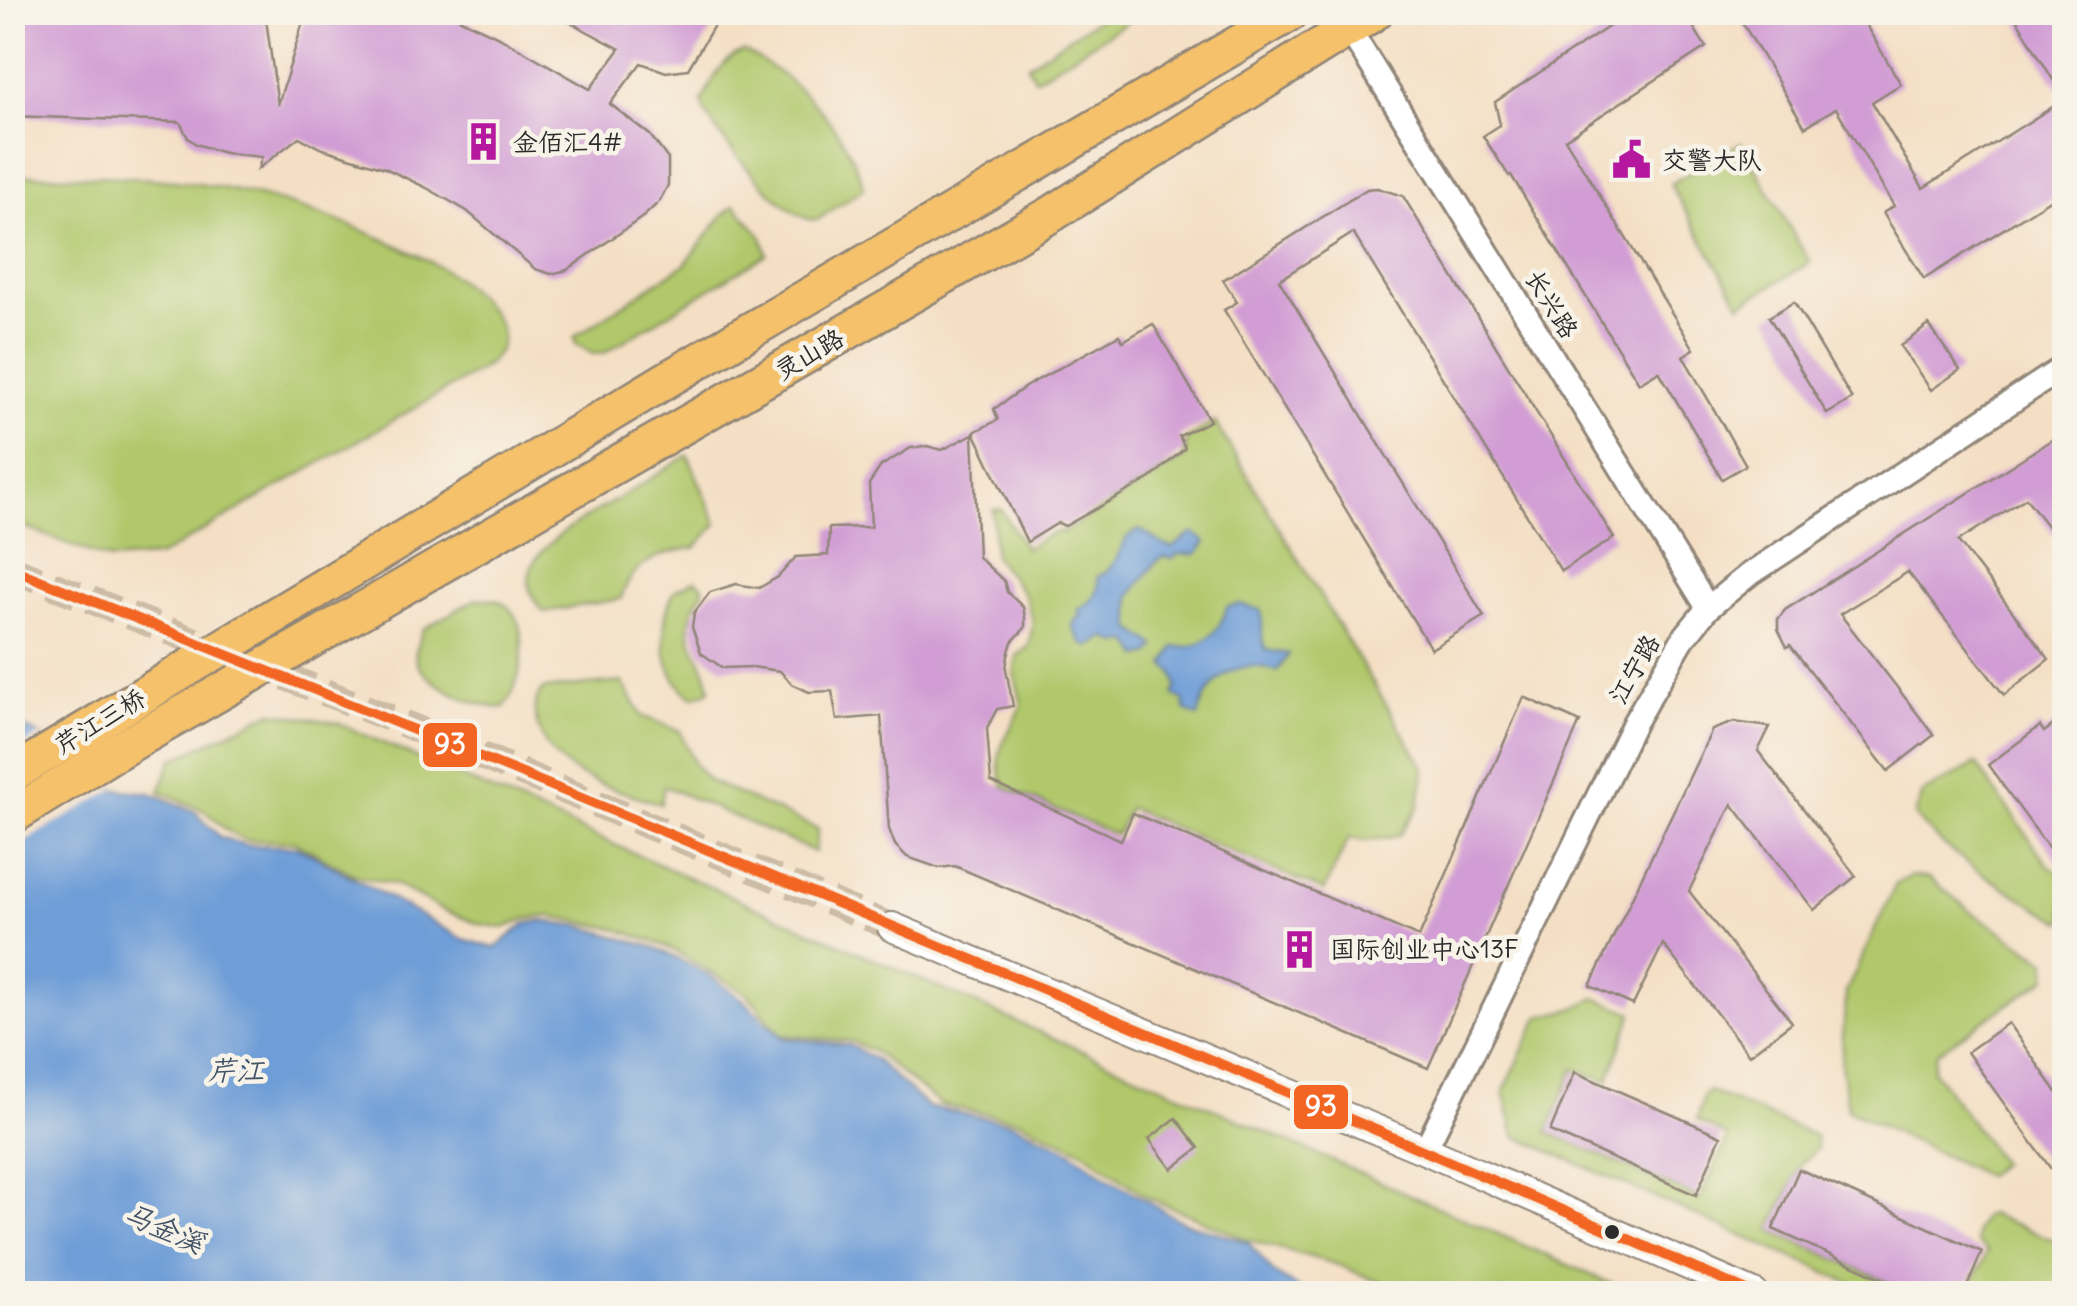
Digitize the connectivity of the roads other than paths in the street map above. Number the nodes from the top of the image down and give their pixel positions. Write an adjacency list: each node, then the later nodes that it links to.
1 (1292, 12): 5 (highway, 灵山路)
2 (1362, 21): 4 (street, 长兴路); 7 (highway, 灵山路)
3 (2064, 367): 4 (street, 江宁路)
4 (1708, 608): 9 (street, 江宁路)
5 (188, 668): 6 (highway, 芹江三桥)
6 (12, 774)
7 (12, 816)
8 (892, 928): 9 (street)
9 (1425, 1150): 10 (street)
10 (1754, 1294)

